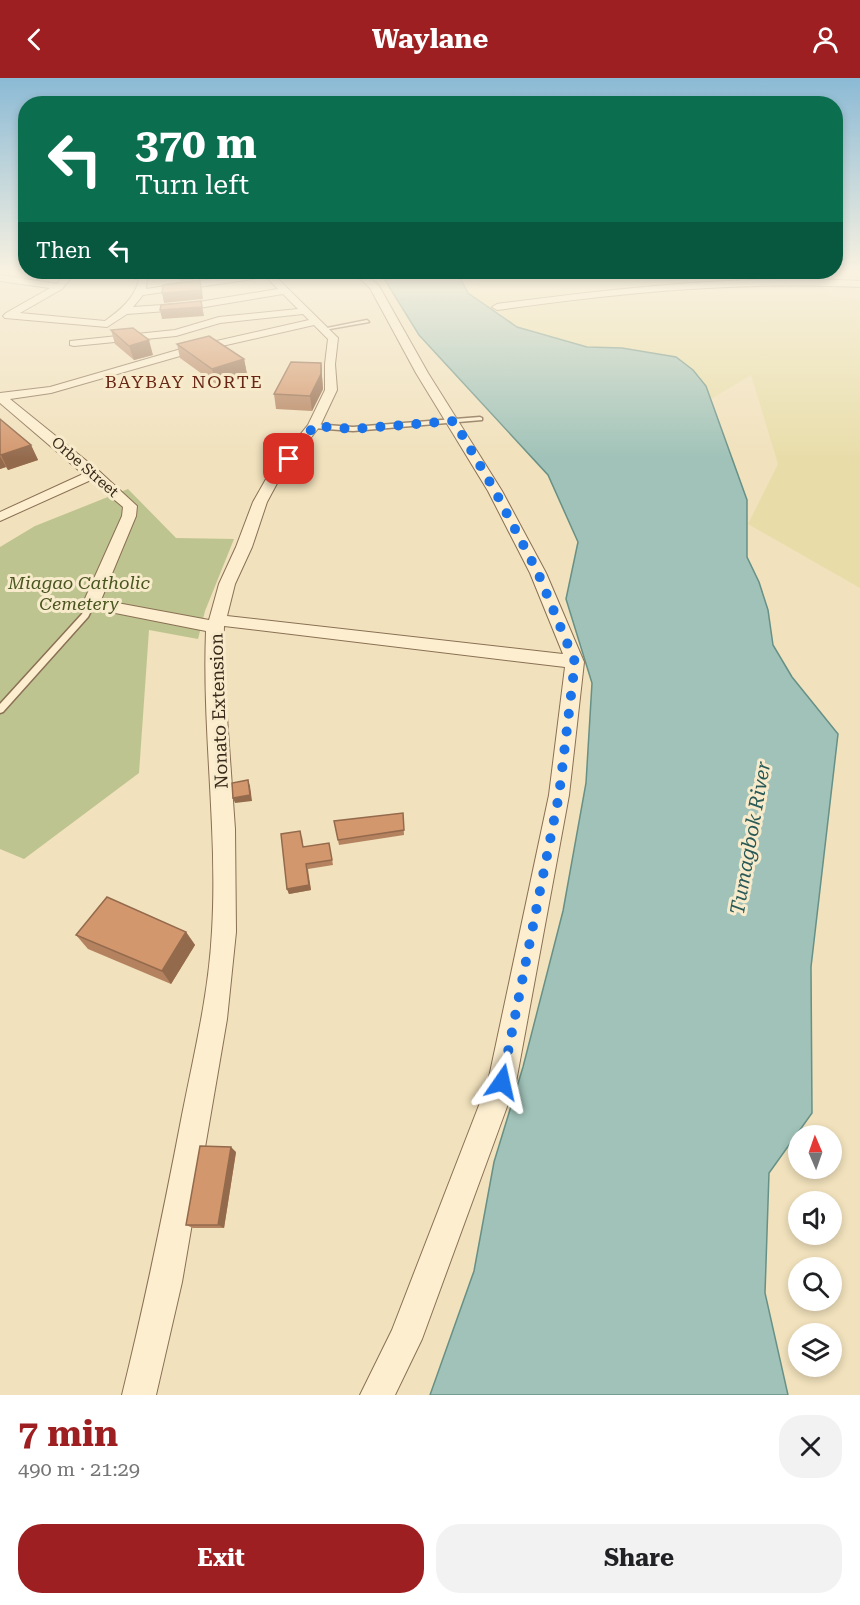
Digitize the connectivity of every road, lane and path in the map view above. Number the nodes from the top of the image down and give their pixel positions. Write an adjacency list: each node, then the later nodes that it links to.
1 (86, 335): 2 (street)
2 (151, 335)
3 (251, 335): 6 (street)
4 (330, 335): 9 (street, Nonato Extension)
5 (401, 335): 8 (street)
6 (1, 397): 10 (street, Orbe Street)
7 (480, 419): 8 (lane)
8 (454, 421): 9 (lane); 14 (street)
9 (314, 426): 13 (street, Nonato Extension)
10 (94, 474): 11 (street); 12 (street, Orbe Street)
11 (0, 517)
12 (92, 603): 13 (street); 15 (lane)
13 (216, 623): 14 (street); 16 (street, Nonato Extension)
14 (575, 662): 17 (street)
15 (0, 710)
16 (139, 1395)
17 (377, 1395)

